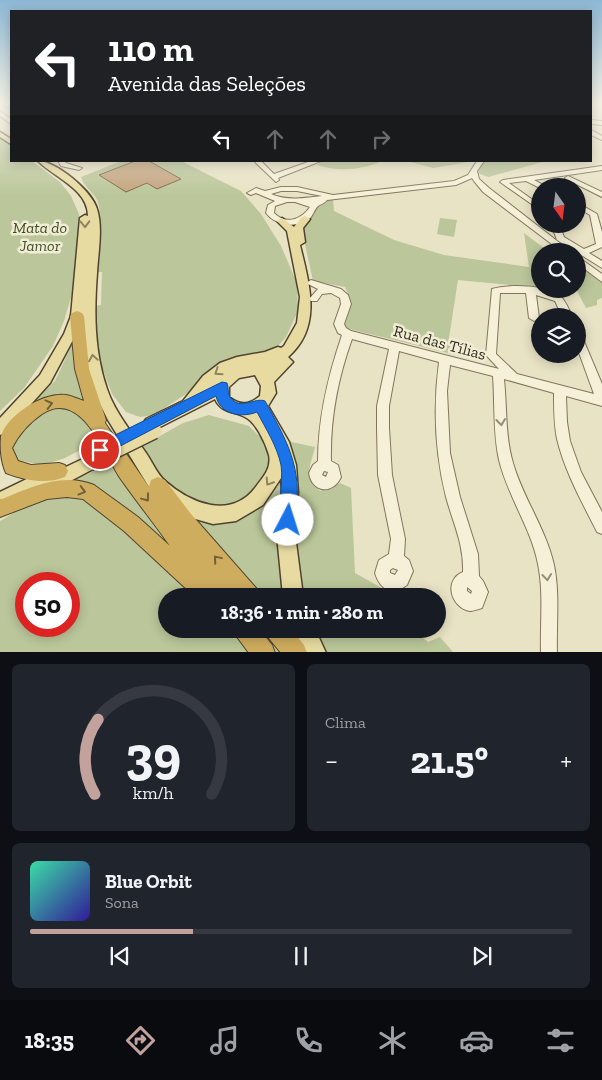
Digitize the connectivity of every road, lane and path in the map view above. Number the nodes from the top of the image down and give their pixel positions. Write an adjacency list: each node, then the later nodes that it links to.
1 (37, 162): 43 (main road, one-way to 43)
2 (43, 162): 65 (main road, one-way to 2)
3 (62, 162): 7 (street)
4 (258, 162): 10 (street)
5 (315, 162): 10 (street)
6 (480, 162): 9 (street)
7 (80, 168)
8 (602, 169): 13 (street)
9 (475, 172): 11 (street); 15 (street)
10 (273, 177): 16 (street)
11 (468, 178): 14 (street); 15 (street)
12 (531, 178): 24 (street)
13 (533, 178)
14 (456, 183): 15 (street); 21 (street)
15 (477, 185): 32 (street)
16 (283, 188): 18 (street); 20 (street)
17 (588, 188): 19 (street)
18 (264, 194): 22 (street); 25 (street)
19 (602, 195)
20 (318, 196): 21 (street); 23 (street)
21 (334, 196): 26 (street)
22 (284, 200): 23 (street); 25 (street)
23 (303, 201): 26 (street)
24 (531, 202)
25 (270, 207): 29 (street)
26 (312, 210): 28 (street)
27 (586, 210): 31 (street)
28 (305, 219): 29 (street); 39 (main road)
29 (282, 221): 45 (main road)
30 (558, 233): 33 (street)
31 (600, 233): 34 (street)
32 (556, 243)
33 (565, 243)
34 (586, 253)
35 (586, 259): 37 (street)
36 (586, 263): 38 (street)
37 (602, 265)
38 (602, 278)
39 (311, 283): 40 (street); 42 (main road)
40 (331, 290): 42 (street); 44 (street)
41 (531, 292): 47 (street)
42 (314, 299): 53 (main road)
43 (77, 316): 60 (main road); 61 (highway)
44 (348, 334): 46 (street, Rua das Tílias); 63 (street)
45 (294, 341): 50 (main road); 58 (main road, one-way to 58)
46 (395, 346): 49 (street, Rua das Tílias); 68 (street)
47 (491, 354): 51 (street); 52 (street)
48 (586, 358): 56 (street)
49 (445, 360): 51 (street, Rua das Tílias); 69 (street)
50 (248, 372): 53 (main road); 55 (main road)
51 (494, 372): 52 (street, Rua das Tílias); 80 (street, one-way to 80)
52 (513, 378): 54 (street, Rua das Tílias)
53 (266, 381): 57 (main road)
54 (560, 390): 56 (street, Rua das Tílias); 67 (street)
55 (222, 393): 57 (main road); 58 (main road); 59 (main road)
56 (602, 400)
57 (253, 407): 65 (main road, one-way to 65); 73 (main road)
58 (173, 413): 59 (main road)
59 (152, 427): 62 (main road, bridge)
60 (0, 428)
61 (100, 428): 64 (highway, one-way to 61); 71 (highway, one-way to 71)
62 (88, 460): 64 (main road); 66 (main road)
63 (325, 465)
64 (59, 471): 66 (main road)
65 (158, 486): 72 (highway, one-way to 65)
66 (1, 506): 70 (highway, one-way to 70)
67 (602, 527)
68 (396, 561)
69 (472, 580)
70 (201, 588)
71 (214, 588)
72 (241, 588)
73 (292, 588)
74 (252, 638): 77 (highway)
75 (284, 638): 78 (highway)
76 (309, 638): 79 (main road)
77 (264, 652)
78 (296, 652)
79 (316, 652)
80 (549, 652)

